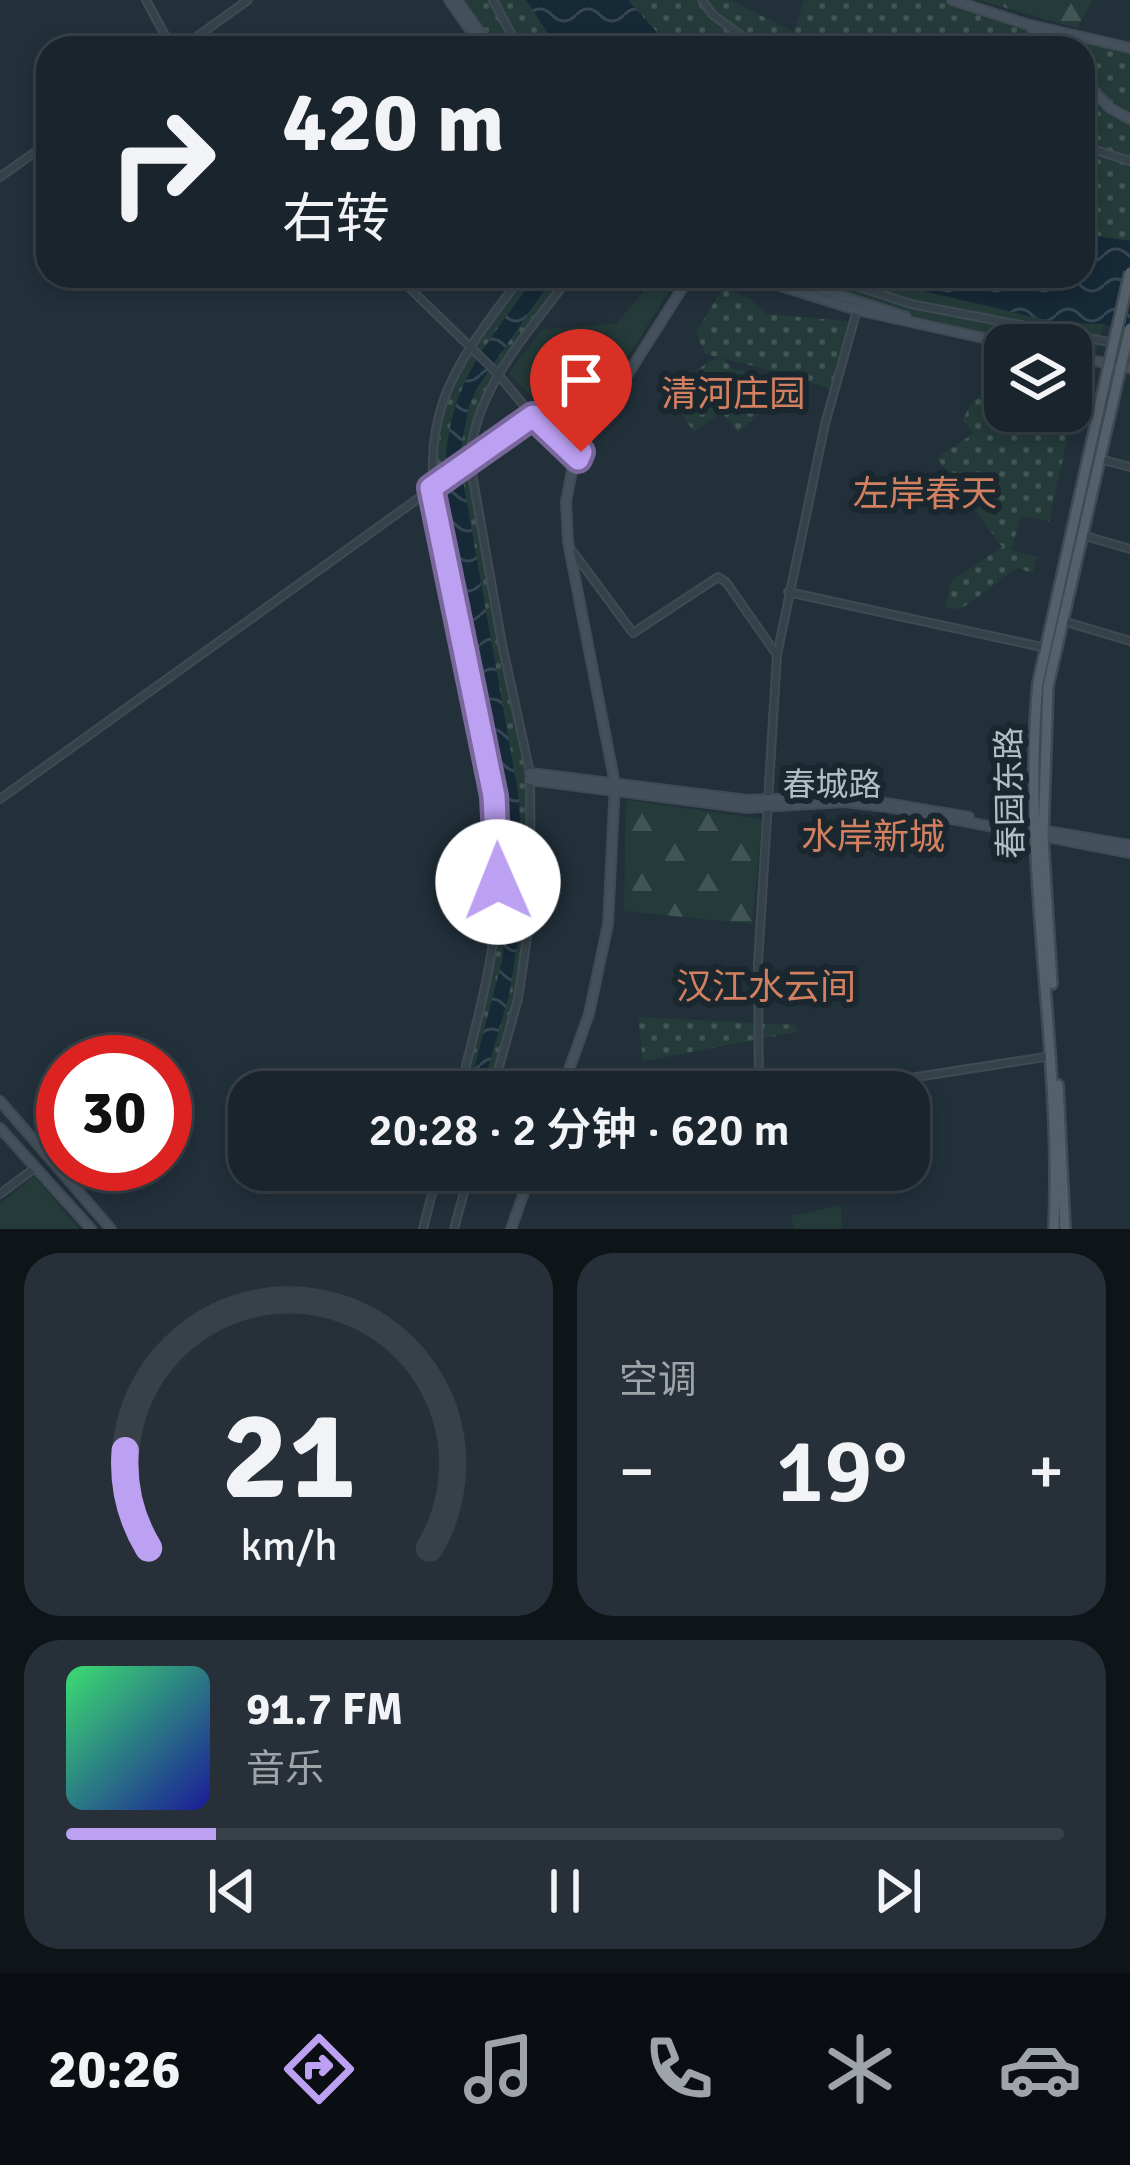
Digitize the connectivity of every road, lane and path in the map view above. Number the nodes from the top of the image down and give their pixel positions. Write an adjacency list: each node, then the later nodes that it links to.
1 (146, 0): 8 (street)
2 (248, 0): 9 (street)
3 (453, 0): 10 (street)
4 (493, 0): 11 (street)
5 (702, 0): 12 (street)
6 (952, 0): 7 (street)
7 (1026, 24): 13 (street); 14 (street)
8 (169, 36)
9 (195, 36)
10 (478, 36)
11 (512, 36)
12 (742, 36)
13 (1042, 36)
14 (1073, 36)
15 (1095, 41): 16 (street)
16 (1130, 48)
17 (1095, 92): 18 (street)
18 (1130, 119)
19 (1095, 150): 21 (street)
20 (36, 152): 22 (street)
21 (1130, 161)
22 (0, 177)
23 (1130, 272): 37 (main road, bridge)
24 (409, 288): 36 (street)
25 (513, 288): 36 (street)
26 (561, 288): 38 (street)
27 (683, 288): 40 (street)
28 (787, 288): 31 (street)
29 (816, 288): 33 (street)
30 (862, 288): 35 (street)
31 (857, 310): 33 (street); 48 (street)
32 (1130, 328): 37 (main road, bridge)
33 (947, 332): 34 (street)
34 (984, 339)
35 (1130, 346)
36 (469, 348): 38 (street); 44 (street)
37 (1120, 366): 41 (main road, 春园东路); 51 (main road, 春园东路)
38 (497, 373): 39 (street); 42 (street)
39 (533, 416): 40 (street); 42 (street)
40 (578, 459): 46 (street)
41 (1100, 459): 43 (street); 45 (main road, 春园东路)
42 (470, 462): 44 (street); 53 (street)
43 (1130, 467)
44 (431, 488): 55 (street); 60 (street)
45 (1082, 535): 47 (street); 49 (main road, 春园东路)
46 (569, 547): 52 (street); 54 (street)
47 (1130, 549)
48 (788, 592): 51 (street); 52 (street)
49 (1063, 621): 50 (street); 57 (main road, 春园东路)
50 (1130, 640)
51 (1046, 648): 57 (main road, 春园东路)
52 (777, 655): 56 (street)
53 (530, 777): 54 (street, 春城路); 61 (street)
54 (615, 788): 56 (street, 春城路); 62 (street)
55 (0, 799)
56 (770, 804): 57 (street, 春城路); 63 (street)
57 (1039, 832): 58 (street, 春城路); 59 (main road, 春园东路); 78 (main road, 春园东路)
58 (1130, 849)
59 (1052, 1056): 64 (street); 77 (main road, 春园东路)
60 (465, 1071)
61 (498, 1071)
62 (568, 1071)
63 (759, 1071)
64 (930, 1075)
65 (0, 1101): 73 (street)
66 (0, 1128): 67 (street)
67 (35, 1168): 71 (street); 72 (street)
68 (433, 1191): 74 (street)
69 (464, 1191): 75 (street)
70 (525, 1191): 76 (street)
71 (0, 1194)
72 (91, 1229)
73 (111, 1229)
74 (423, 1229)
75 (454, 1229)
76 (511, 1229)
77 (1054, 1229)
78 (1065, 1229)

